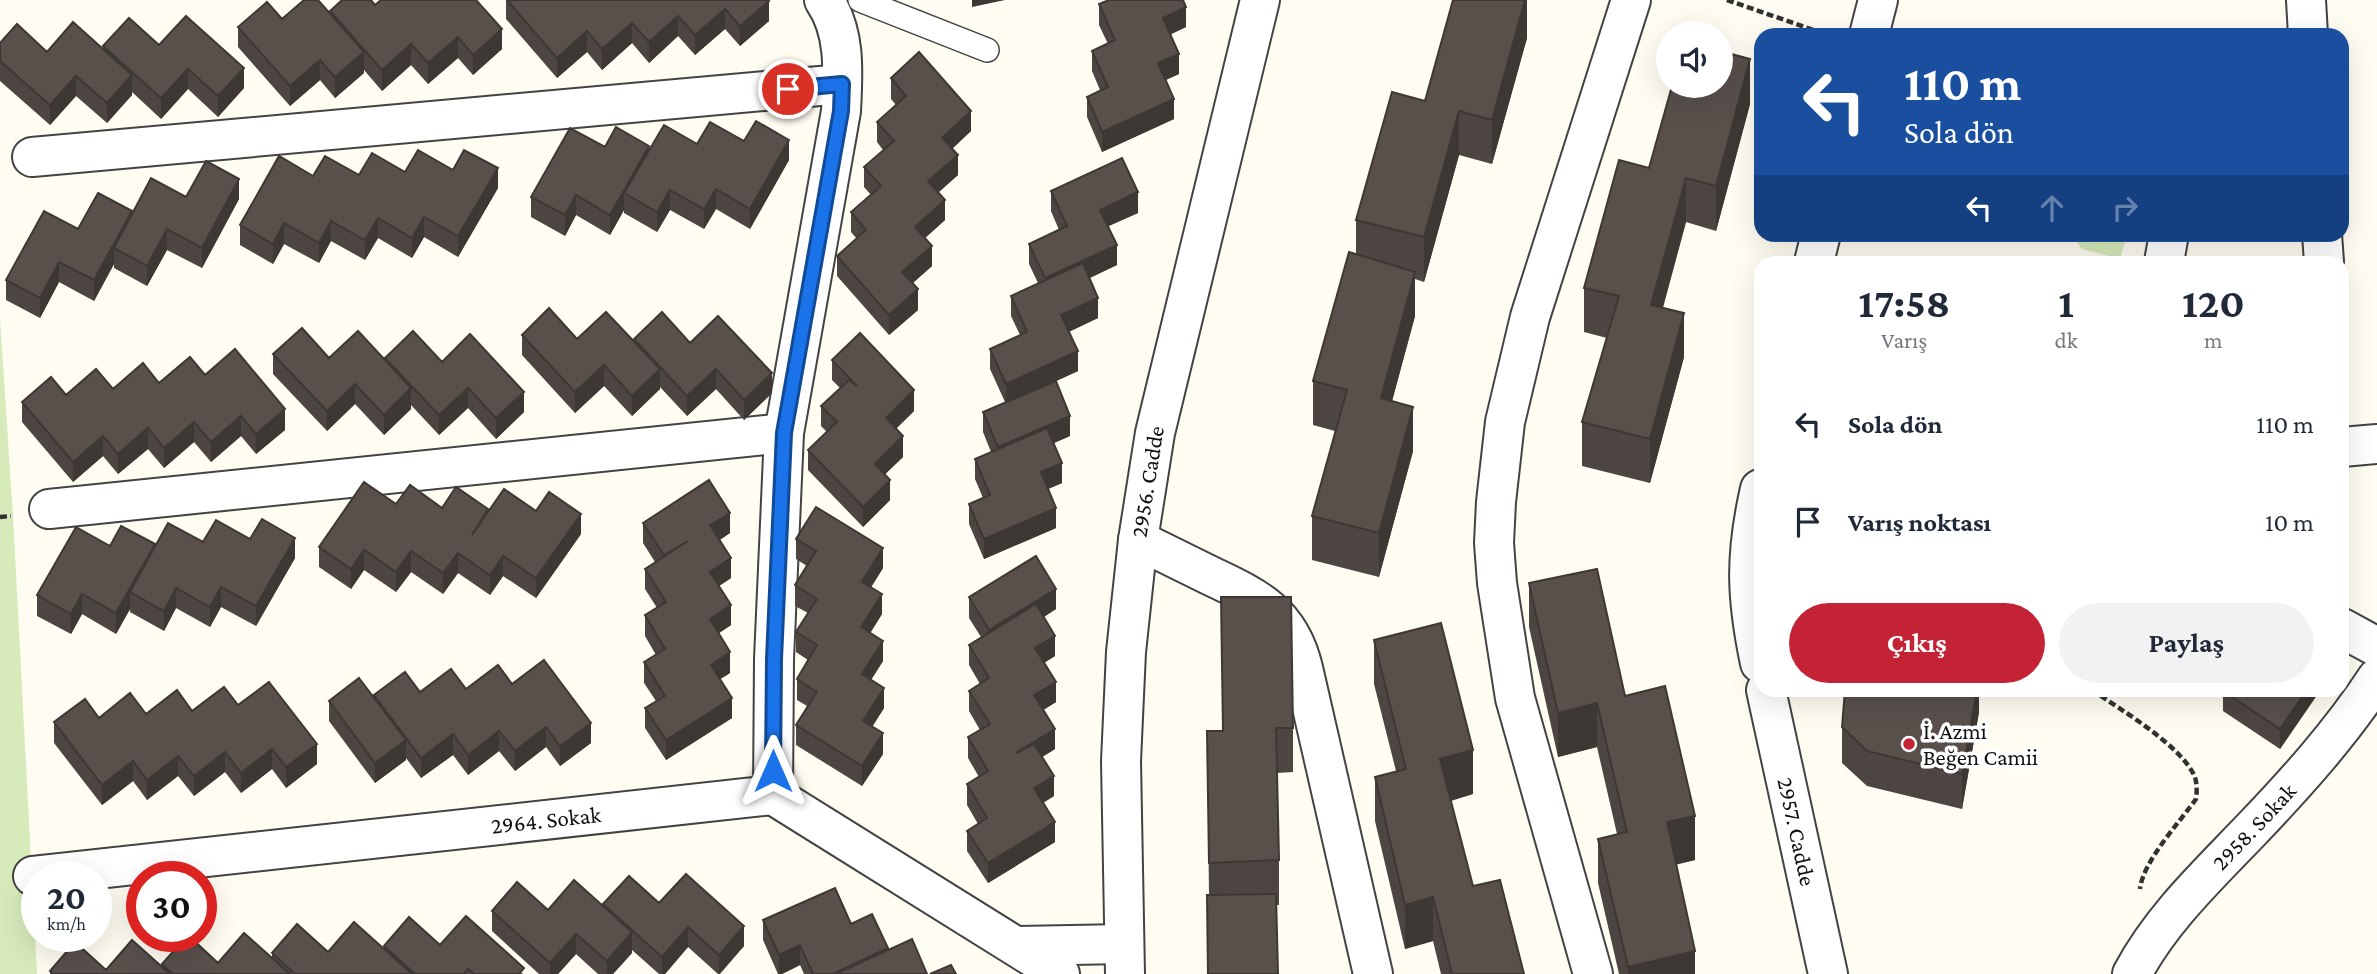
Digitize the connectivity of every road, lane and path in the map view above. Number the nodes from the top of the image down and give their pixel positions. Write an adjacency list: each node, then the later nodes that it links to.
1 (824, 0): 12 (street)
2 (860, 0): 11 (lane)
3 (1260, 0): 19 (street, 2956. Cadde)
4 (1631, 0): 34 (street)
5 (1727, 0): 8 (path)
6 (1878, 0): 9 (street)
7 (2306, 0): 10 (street)
8 (1808, 28)
9 (1871, 28)
10 (2308, 28)
11 (987, 50)
12 (842, 84): 13 (street); 14 (street)
13 (32, 157)
14 (784, 433): 17 (street); 27 (street)
15 (2377, 444): 16 (street)
16 (2349, 446)
17 (49, 509)
18 (1754, 515): 20 (street)
19 (1138, 540): 31 (street, 2956. Cadde); 33 (street)
20 (1754, 558): 21 (street)
21 (1754, 632)
22 (2349, 632): 23 (street)
23 (2377, 647)
24 (2377, 678): 29 (street, 2958. Sokak)
25 (1768, 697): 35 (street, 2957. Cadde)
26 (2102, 697): 29 (path)
27 (773, 795): 28 (street, 2964. Sokak); 30 (street)
28 (112, 867)
29 (2158, 933): 36 (street, 2958. Sokak)
30 (1018, 946): 31 (street); 32 (street)
31 (1124, 959)
32 (1060, 974)
33 (1373, 974)
34 (1593, 974)
35 (1828, 974)
36 (2132, 974)

